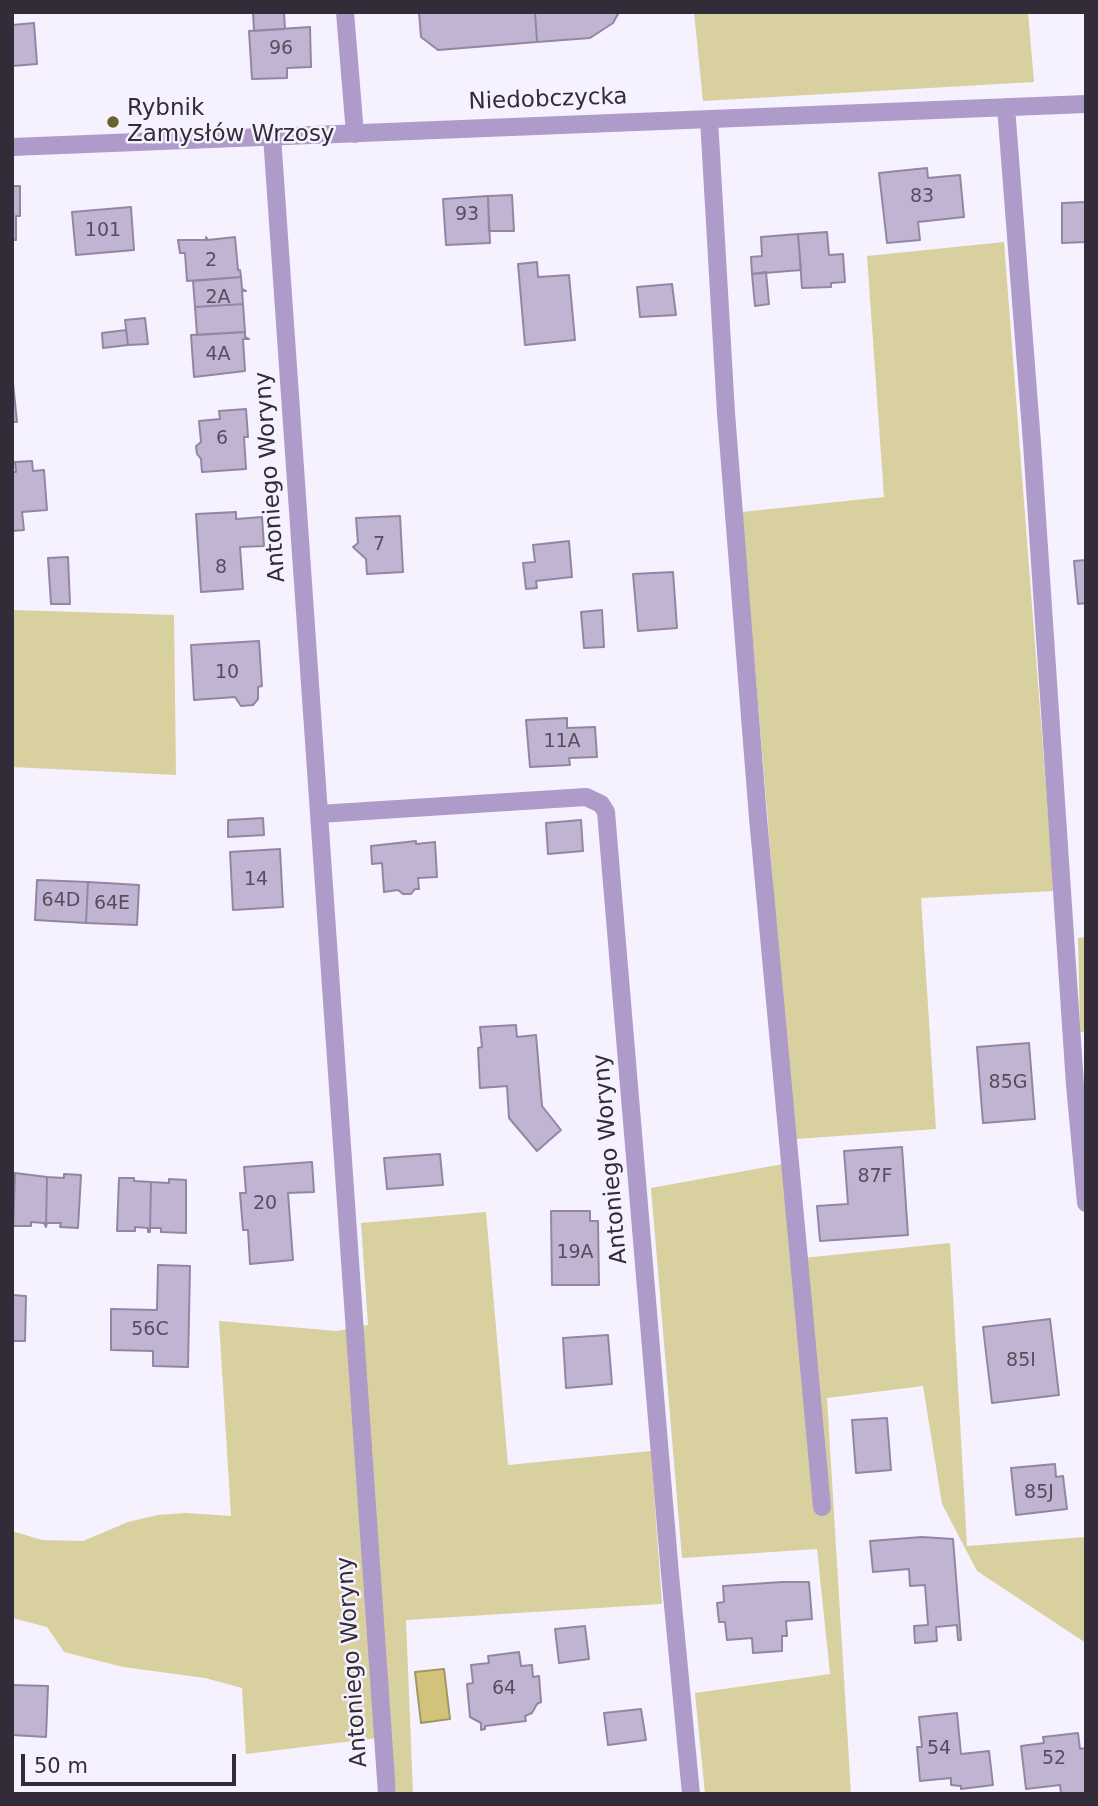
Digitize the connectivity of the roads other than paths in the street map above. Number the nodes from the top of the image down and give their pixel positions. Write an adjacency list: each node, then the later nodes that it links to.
1 (345, 12): 5 (street)
2 (1086, 104): 3 (street, Niedobczycka)
3 (1006, 107): 4 (street, Niedobczycka); 9 (street)
4 (709, 119): 5 (street, Niedobczycka); 11 (street)
5 (355, 134): 6 (street, Niedobczycka)
6 (272, 136): 7 (street, Niedobczycka); 8 (street, Antoniego Woryny)
7 (12, 147)
8 (319, 814): 12 (street, Antoniego Woryny); 13 (street, Antoniego Woryny)
9 (1083, 1138): 10 (street)
10 (1086, 1203)
11 (822, 1507)
12 (387, 1794)
13 (691, 1794)

